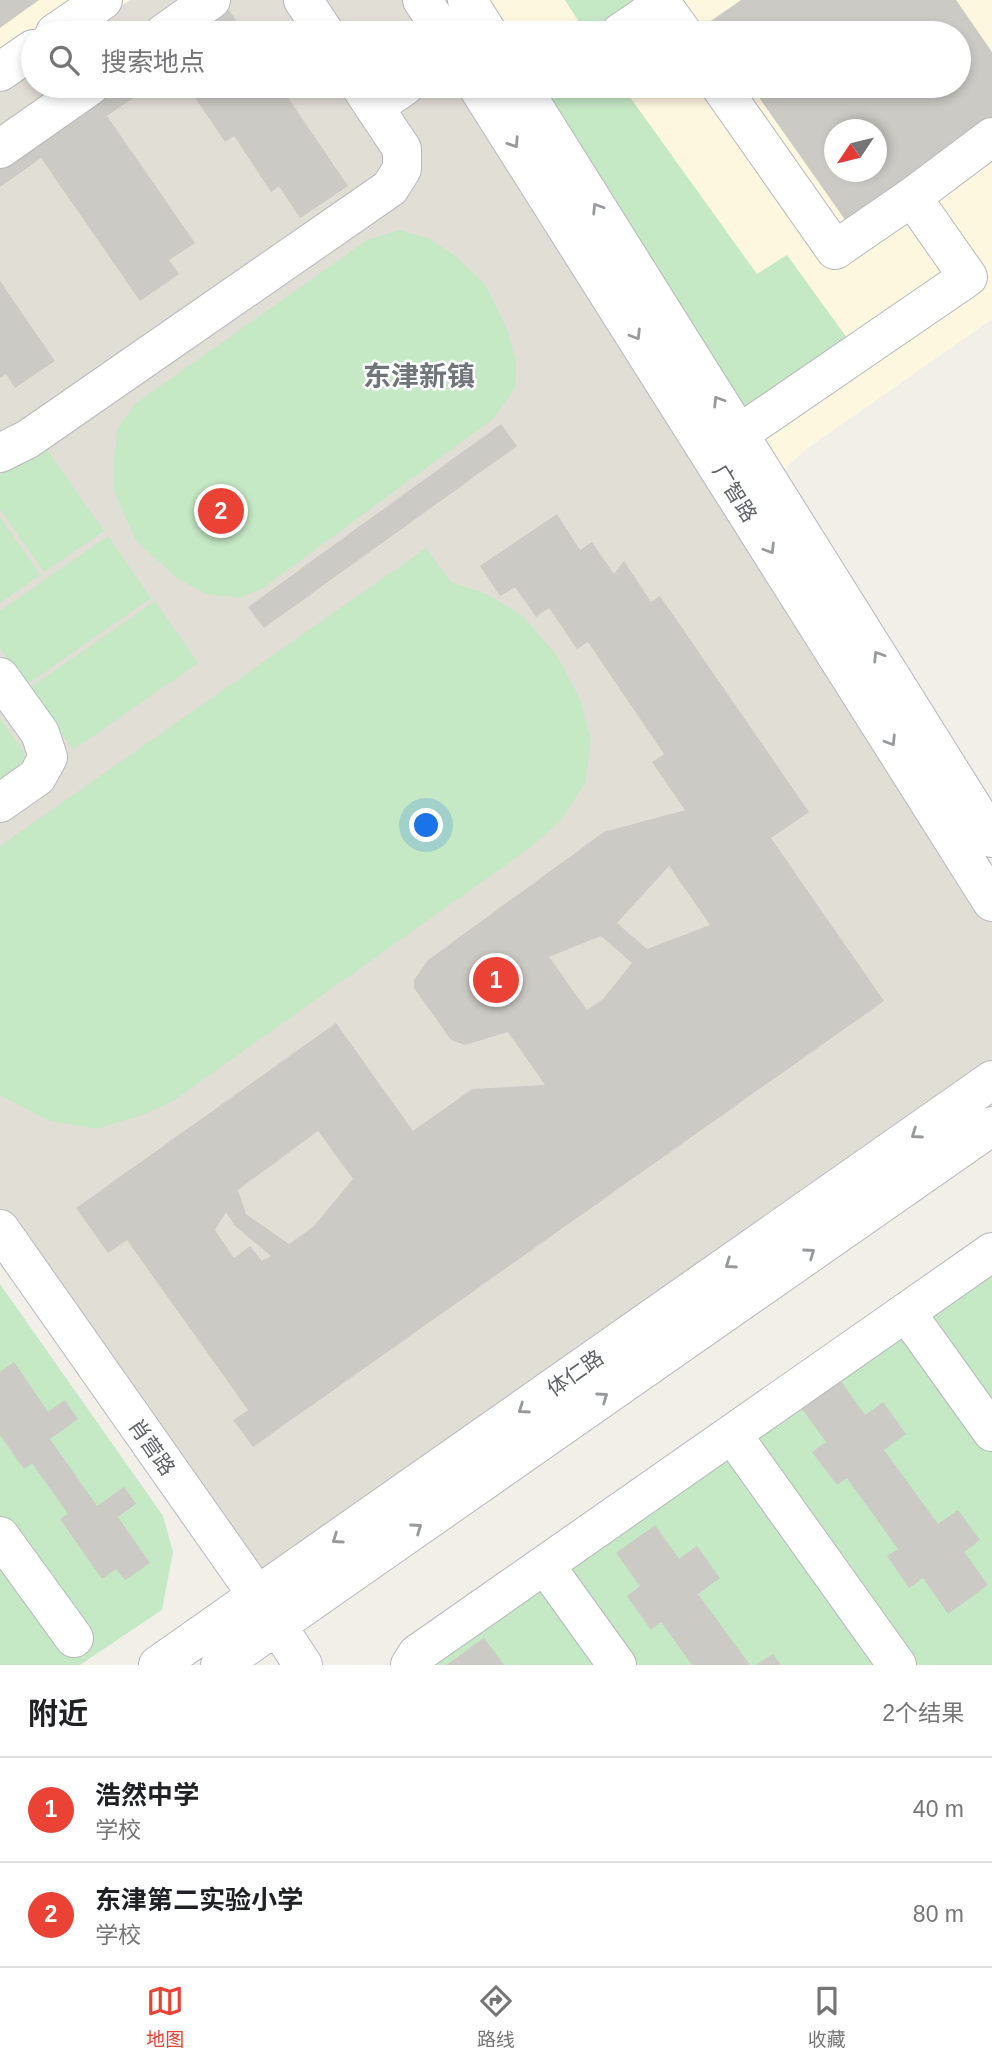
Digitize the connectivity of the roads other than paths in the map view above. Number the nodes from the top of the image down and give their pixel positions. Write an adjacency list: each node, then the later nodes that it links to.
1 (103, 0): 7 (street)
2 (211, 0): 8 (street)
3 (303, 0): 9 (street)
4 (422, 0): 10 (street)
5 (467, 0): 11 (street)
6 (668, 12): 12 (street)
7 (72, 21)
8 (181, 21)
9 (317, 21)
10 (436, 21)
11 (480, 21)
12 (648, 21)
13 (21, 57): 14 (street)
14 (0, 72)
15 (73, 98): 21 (street)
16 (368, 98): 24 (street)
17 (485, 98): 28 (street, 广智路, one-way to 28)
18 (536, 98): 23 (street, 广智路, one-way to 18)
19 (728, 98): 22 (street)
20 (992, 137): 22 (street)
21 (0, 149)
22 (912, 197): 23 (street)
23 (738, 434): 27 (street, 广智路, one-way to 23)
24 (0, 453)
25 (0, 677): 26 (street)
26 (0, 803)
27 (992, 838)
28 (992, 902)
29 (992, 1059): 30 (street)
30 (978, 1090): 39 (street, 体仁路, one-way to 39)
31 (991, 1127): 39 (street, 体仁路, one-way to 31)
32 (0, 1229): 39 (street, 肖营路)
33 (992, 1252): 34 (street)
34 (906, 1312): 35 (street); 36 (street)
35 (992, 1432)
36 (732, 1434): 38 (street); 46 (street)
37 (0, 1536): 40 (street)
38 (545, 1565): 44 (street); 45 (street)
39 (266, 1611): 41 (street, 体仁路); 42 (street, 体仁路); 43 (street, 肖营路)
40 (74, 1638)
41 (158, 1665)
42 (220, 1665)
43 (303, 1665)
44 (411, 1665)
45 (617, 1665)
46 (897, 1665)

